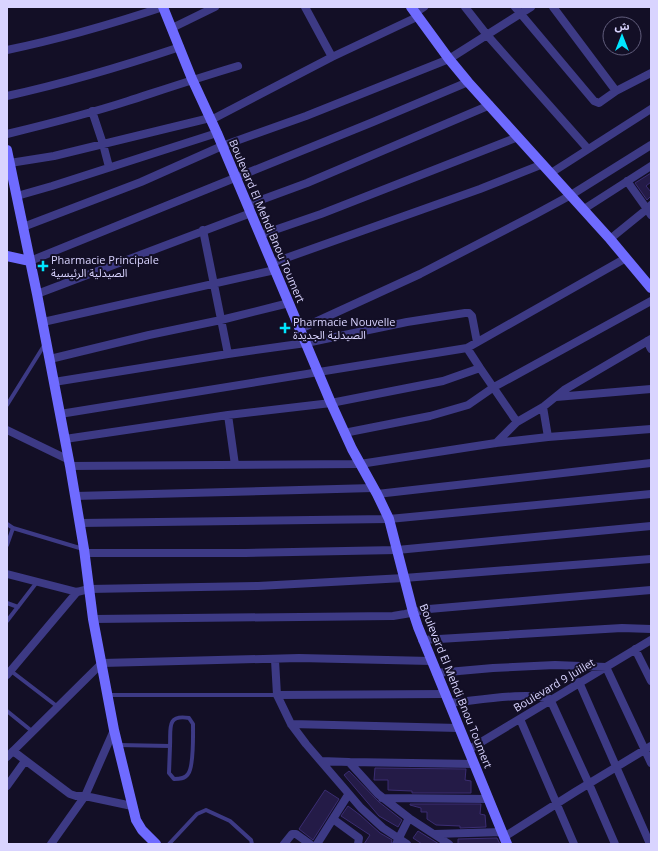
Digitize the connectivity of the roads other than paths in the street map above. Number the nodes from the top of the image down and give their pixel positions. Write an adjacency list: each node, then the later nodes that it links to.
1 (163, 7): 10 (street, Boulevard El Mehdi Bnou Toumert); 13 (street)
2 (215, 7): 10 (street)
3 (305, 7): 14 (street)
4 (424, 7): 9 (street)
5 (465, 7): 11 (street)
6 (531, 7): 8 (street)
7 (553, 7): 20 (street)
8 (517, 10): 11 (street); 20 (street)
9 (414, 12): 14 (street); 15 (street)
10 (172, 28): 12 (street, Boulevard El Mehdi Bnou Toumert)
11 (487, 35): 15 (street); 32 (street)
12 (180, 47): 18 (street, Boulevard El Mehdi Bnou Toumert); 21 (street)
13 (7, 50)
14 (332, 57): 25 (street)
15 (449, 59): 19 (street); 31 (street)
16 (238, 66): 18 (street)
17 (651, 73): 20 (street)
18 (192, 79): 24 (street); 25 (street, Boulevard El Mehdi Bnou Toumert)
19 (468, 82): 22 (street); 38 (street)
20 (616, 91)
21 (7, 96)
22 (490, 105): 28 (street); 42 (street)
23 (651, 109): 32 (street)
24 (92, 112): 27 (street); 29 (street)
25 (211, 119): 26 (street, Boulevard El Mehdi Bnou Toumert); 29 (street)
26 (217, 133): 31 (street, Boulevard El Mehdi Bnou Toumert); 36 (street)
27 (7, 134)
28 (518, 137): 34 (street); 47 (street)
29 (103, 144): 33 (street); 36 (street)
30 (651, 145): 41 (street)
31 (222, 146): 38 (street, Boulevard El Mehdi Bnou Toumert); 45 (street)
32 (588, 149): 37 (street)
33 (8, 155): 40 (street)
34 (543, 164): 37 (street); 52 (street)
35 (651, 166): 39 (street)
36 (109, 167): 40 (street)
37 (551, 173): 41 (street)
38 (236, 178): 42 (street, Boulevard El Mehdi Bnou Toumert); 51 (street)
39 (627, 181): 43 (street); 44 (street)
40 (13, 189): 45 (street)
41 (571, 195): 43 (street); 60 (street)
42 (249, 209): 46 (street); 47 (street, Boulevard El Mehdi Bnou Toumert)
43 (584, 209): 48 (street)
44 (650, 210): 48 (street)
45 (23, 227): 51 (street)
46 (203, 230): 53 (street); 55 (street)
47 (260, 234): 52 (street, Boulevard El Mehdi Bnou Toumert)
48 (610, 239): 50 (street)
49 (7, 256): 51 (street)
50 (626, 258): 54 (street); 63 (street)
51 (30, 261): 55 (street)
52 (274, 266): 53 (street); 57 (street, Boulevard El Mehdi Bnou Toumert)
53 (213, 283): 58 (street); 59 (street)
54 (651, 288)
55 (37, 294): 59 (street)
56 (651, 301): 72 (street)
57 (289, 303): 58 (street); 60 (street, Boulevard El Mehdi Bnou Toumert)
58 (221, 320): 67 (street); 68 (street)
59 (43, 322): 62 (street)
60 (300, 329): 64 (street, Boulevard El Mehdi Bnou Toumert)
61 (649, 340): 66 (street); 74 (street)
62 (46, 341): 68 (street); 76 (lane)
63 (478, 342): 64 (street); 65 (street)
64 (306, 343): 67 (street); 70 (street, Boulevard El Mehdi Bnou Toumert)
65 (467, 348): 69 (street); 70 (street)
66 (651, 349)
67 (228, 354): 71 (street)
68 (50, 359): 71 (street)
69 (480, 368): 72 (street); 75 (street)
70 (318, 372): 75 (street, Boulevard El Mehdi Bnou Toumert); 78 (street)
71 (54, 382): 78 (street)
72 (494, 387): 80 (street); 83 (street)
73 (651, 389): 74 (street)
74 (555, 397): 77 (street)
75 (331, 403): 79 (street); 83 (street, Boulevard El Mehdi Bnou Toumert)
76 (7, 405)
77 (543, 407): 80 (street); 84 (street)
78 (60, 414): 85 (street)
79 (228, 414): 85 (street); 90 (street)
80 (518, 422): 86 (street)
81 (651, 429): 84 (street)
82 (7, 430): 88 (street)
83 (344, 433): 89 (street, Boulevard El Mehdi Bnou Toumert)
84 (548, 437): 86 (street)
85 (65, 439): 88 (street)
86 (496, 443): 89 (street)
87 (651, 462): 91 (street)
88 (69, 463): 90 (street); 93 (street)
89 (360, 464): 90 (street); 91 (street, Boulevard El Mehdi Bnou Toumert)
90 (235, 465)
91 (375, 491): 93 (street); 94 (street, Boulevard El Mehdi Bnou Toumert)
92 (651, 494): 94 (street)
93 (75, 496): 95 (street)
94 (389, 519): 95 (street); 100 (street, Boulevard El Mehdi Bnou Toumert)
95 (79, 523): 101 (street)
96 (7, 524): 98 (lane)
97 (651, 526): 100 (street)
98 (13, 528): 99 (lane); 101 (lane)
99 (7, 545)
100 (397, 550): 101 (street); 104 (street, Boulevard El Mehdi Bnou Toumert)
101 (84, 551): 106 (street)
102 (651, 559): 104 (street)
103 (7, 574): 105 (street)
104 (404, 578): 106 (street); 111 (street, Boulevard El Mehdi Bnou Toumert)
105 (37, 582): 108 (street); 110 (lane)
106 (89, 589): 108 (street); 112 (street)
107 (651, 590): 111 (street)
108 (77, 592): 122 (street)
109 (7, 603): 110 (lane)
110 (18, 607): 113 (lane)
111 (413, 612): 112 (street); 115 (street, Boulevard El Mehdi Bnou Toumert)
112 (93, 619): 120 (street)
113 (7, 621)
114 (651, 629): 115 (street)
115 (422, 640): 119 (street, Boulevard El Mehdi Bnou Toumert)
116 (651, 640): 117 (street, Boulevard 9 Juillet)
117 (635, 649): 121 (street, Boulevard 9 Juillet); 124 (street)
118 (275, 660): 119 (street); 120 (street); 127 (street)
119 (431, 662): 123 (street, Boulevard El Mehdi Bnou Toumert)
120 (102, 663): 126 (street); 130 (street)
121 (606, 667): 123 (street); 125 (street, Boulevard 9 Juillet); 139 (street)
122 (9, 673): 130 (lane)
123 (436, 673): 128 (street, Boulevard El Mehdi Bnou Toumert)
124 (651, 681)
125 (579, 682): 129 (street, Boulevard 9 Juillet); 148 (street)
126 (108, 695): 127 (lane); 135 (street)
127 (277, 695): 128 (street); 133 (street)
128 (447, 699): 129 (street); 134 (street, Boulevard El Mehdi Bnou Toumert)
129 (550, 699): 132 (street, Boulevard 9 Juillet); 149 (street)
130 (58, 707): 136 (street)
131 (7, 711): 136 (lane)
132 (520, 719): 140 (street, Boulevard 9 Juillet); 155 (street)
133 (291, 724): 134 (street); 144 (street)
134 (459, 728): 140 (street, Boulevard El Mehdi Bnou Toumert)
135 (114, 730): 137 (street); 152 (street)
136 (32, 732): 141 (street)
137 (118, 745): 138 (lane); 156 (street)
138 (170, 746): 138 (lane)
139 (648, 748): 146 (street); 148 (street)
140 (468, 750): 147 (street, Boulevard El Mehdi Bnou Toumert)
141 (13, 751): 142 (street); 143 (street)
142 (7, 757)
143 (24, 760): 150 (street); 152 (street)
144 (321, 761): 145 (street); 151 (street)
145 (349, 762): 147 (street); 153 (street)
146 (651, 763)
147 (474, 764): 154 (street, Boulevard El Mehdi Bnou Toumert)
148 (616, 767): 149 (street); 174 (street)
149 (589, 784): 155 (street); 173 (street)
150 (7, 786)
151 (348, 795): 158 (street); 161 (street)
152 (85, 796): 156 (street); 162 (street)
153 (382, 798): 154 (street); 157 (street)
154 (488, 799): 160 (street, Boulevard El Mehdi Bnou Toumert)
155 (557, 803): 160 (street); 172 (street)
156 (132, 806): 163 (street)
157 (409, 818): 159 (street); 161 (street)
158 (333, 819): 168 (street); 169 (street)
159 (434, 834): 160 (street); 171 (street)
160 (504, 837)
161 (398, 842): 170 (street)
162 (51, 844)
163 (156, 844)
164 (169, 844): 165 (lane)
165 (252, 844)
166 (284, 844): 167 (street)
167 (310, 844)
168 (317, 844)
169 (358, 844)
170 (407, 844)
171 (449, 844)
172 (574, 844)
173 (615, 844)
174 (650, 844)

